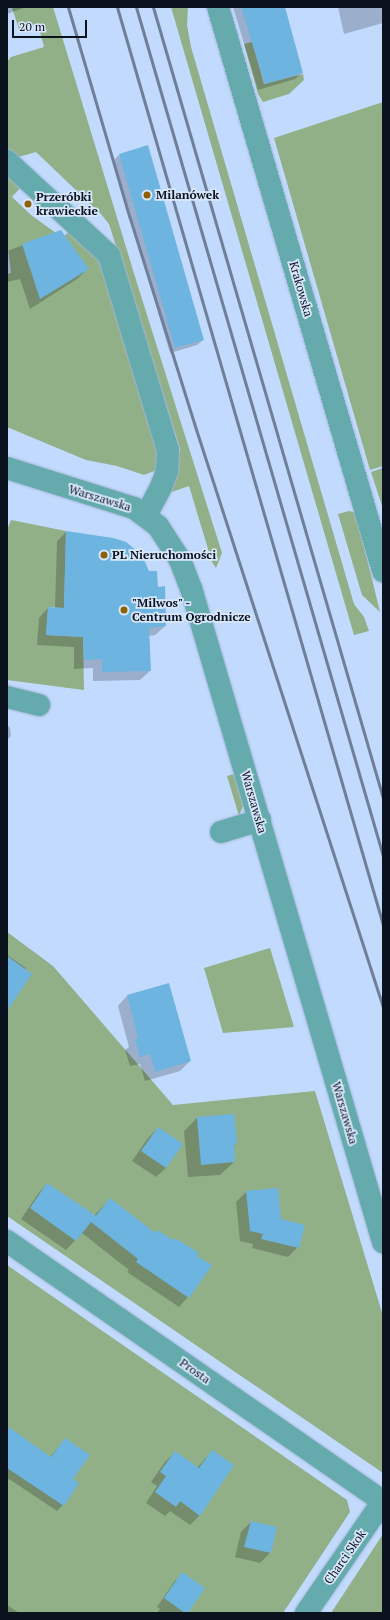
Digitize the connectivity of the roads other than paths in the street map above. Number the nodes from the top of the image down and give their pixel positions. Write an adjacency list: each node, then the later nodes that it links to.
1 (218, 7): 5 (street, Krakowska)
2 (7, 161): 4 (street)
3 (7, 468): 4 (street, Warszawska)
4 (146, 515): 8 (street, Warszawska)
5 (383, 571)
6 (7, 697): 7 (street)
7 (39, 705)
8 (260, 820): 9 (street); 11 (street, Warszawska)
9 (221, 832)
10 (7, 1241): 12 (street, Prosta)
11 (383, 1242)
12 (383, 1501): 13 (street, Charci Skok)
13 (306, 1613)

